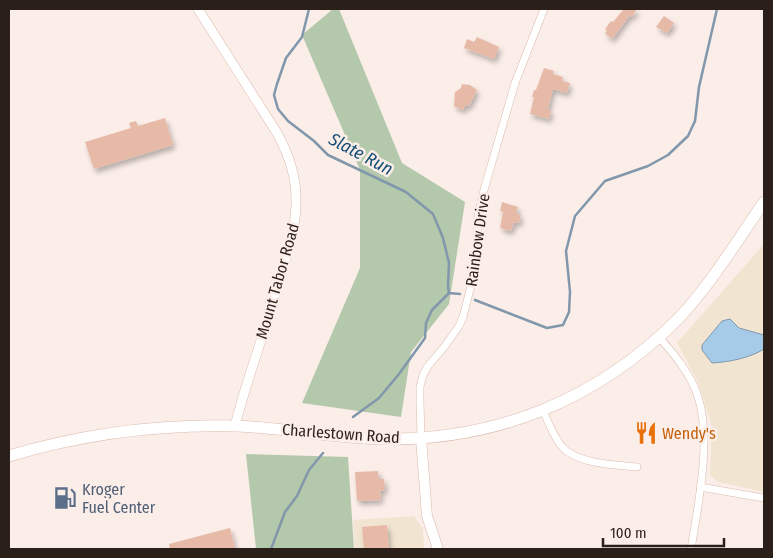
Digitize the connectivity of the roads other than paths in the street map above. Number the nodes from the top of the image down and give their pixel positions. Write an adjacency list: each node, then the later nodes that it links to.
1 (198, 9): 6 (street, Mount Tabor Road)
2 (544, 9): 7 (street, Rainbow Drive)
3 (764, 202): 4 (main road, Charlestown Road)
4 (658, 336): 5 (main road, Charlestown Road); 10 (street)
5 (543, 411): 7 (main road, Charlestown Road); 9 (street)
6 (235, 426): 7 (main road, Charlestown Road); 8 (main road, Charlestown Road)
7 (421, 438): 12 (main road)
8 (9, 453)
9 (637, 467)
10 (700, 487): 11 (street); 13 (street)
11 (764, 498)
12 (438, 549)
13 (691, 549)

